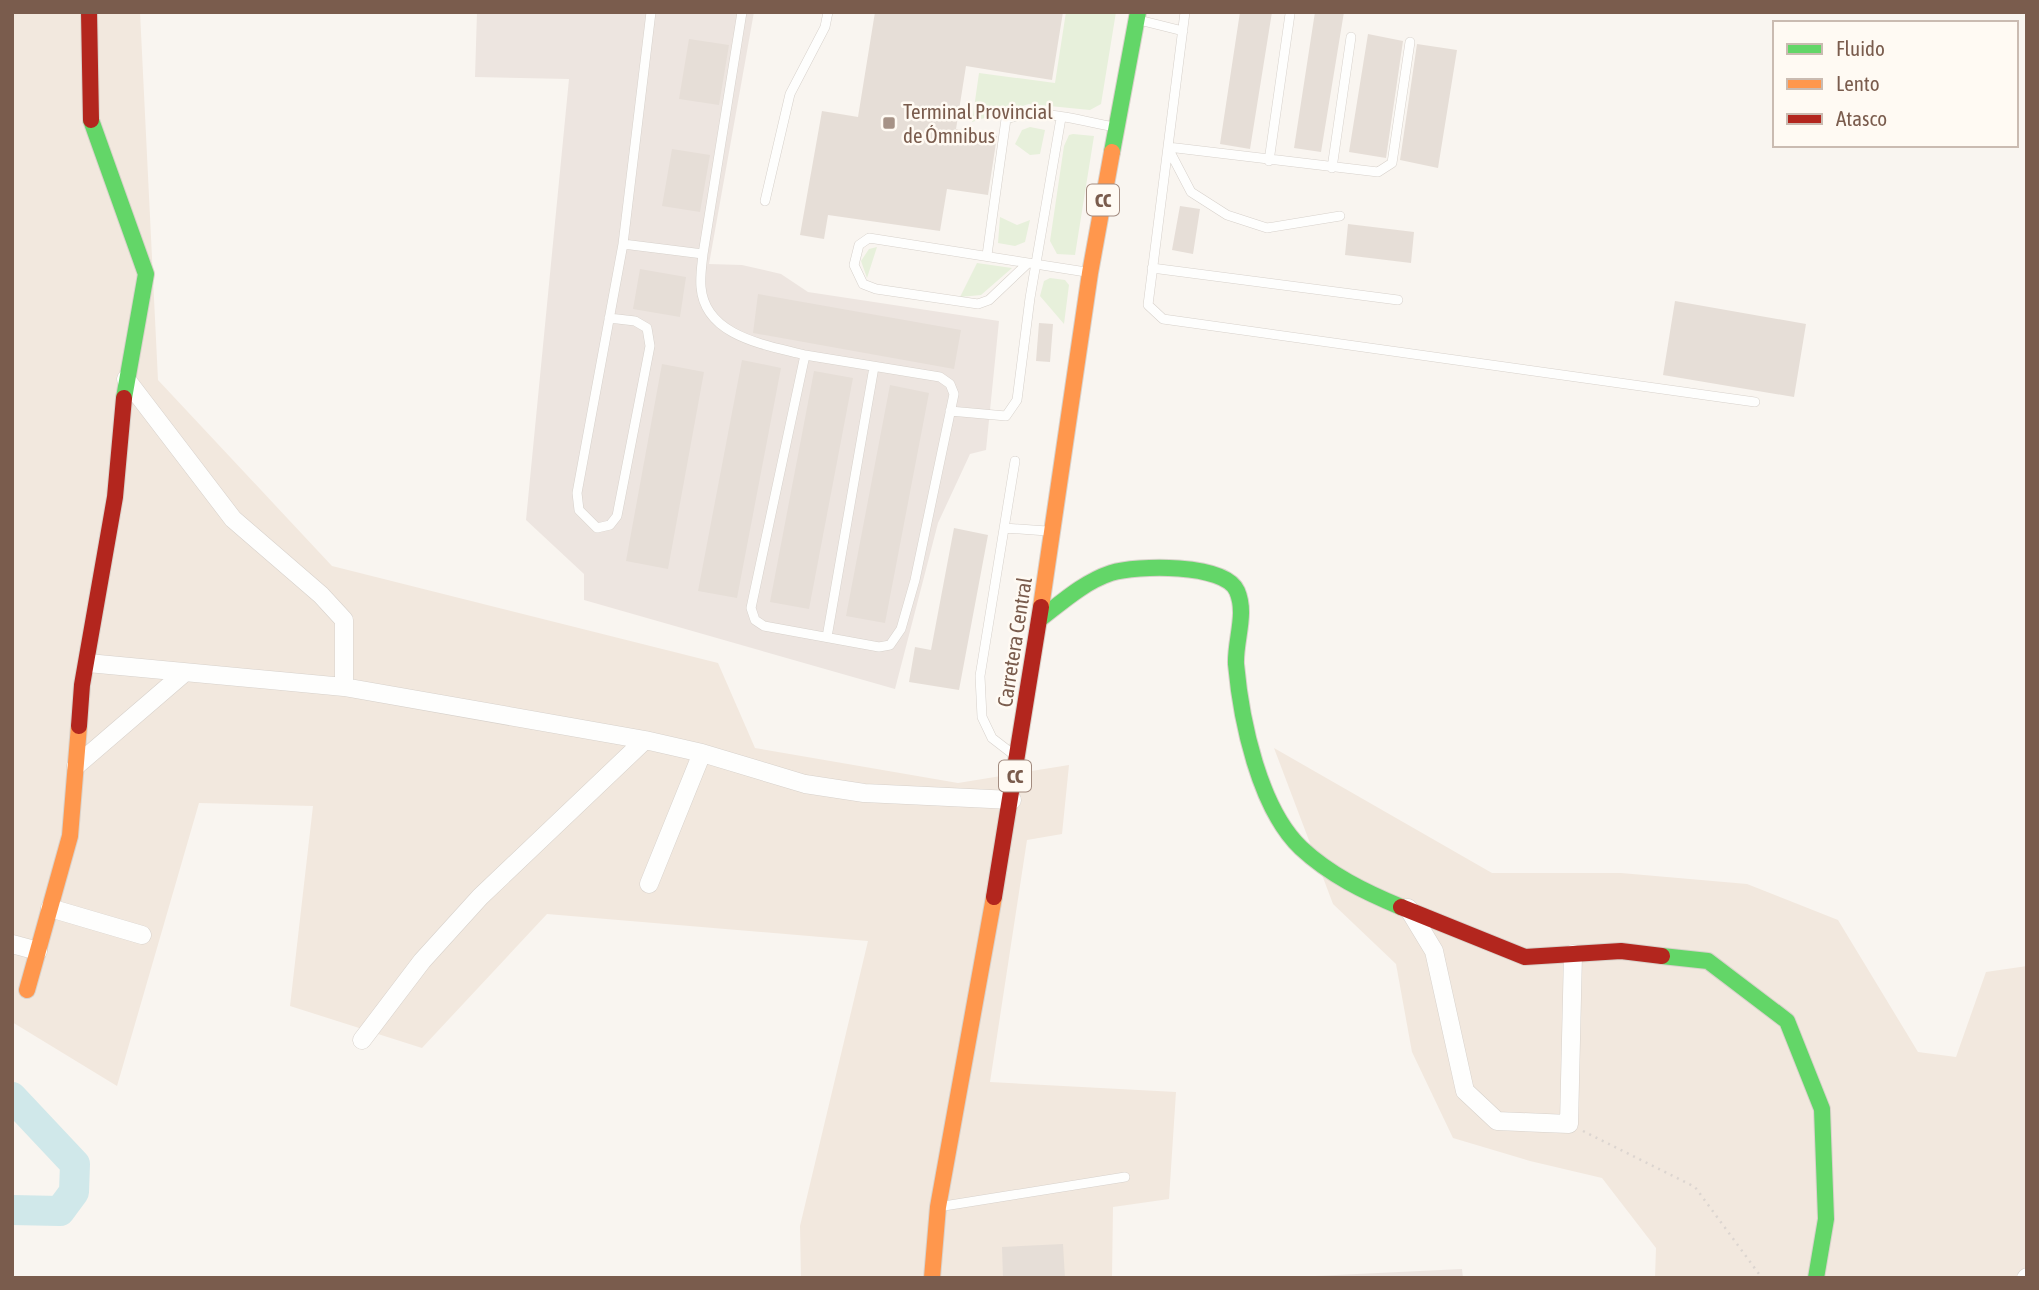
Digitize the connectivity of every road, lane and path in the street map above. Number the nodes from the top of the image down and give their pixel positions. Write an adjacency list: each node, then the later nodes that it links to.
1 (89, 12): 28 (street)
2 (651, 12): 18 (lane)
3 (743, 12): 19 (lane)
4 (828, 12): 16 (lane)
5 (1185, 12): 8 (lane)
6 (1290, 14): 14 (lane)
7 (1138, 16): 8 (lane); 12 (street, Carretera Central / CC)
8 (1183, 31): 13 (lane)
9 (1351, 37): 15 (lane)
10 (1410, 42): 15 (lane)
11 (1062, 118): 12 (lane); 20 (lane); 21 (lane)
12 (1116, 128): 23 (street, Carretera Central / CC)
13 (1167, 148): 14 (lane); 17 (lane); 22 (lane)
14 (1269, 161): 15 (lane)
15 (1332, 168)
16 (765, 201)
17 (1340, 216)
18 (623, 244): 19 (lane); 25 (lane)
19 (703, 254): 26 (lane)
20 (986, 255): 21 (lane); 21 (lane)
21 (1033, 264): 23 (lane); 30 (lane)
22 (1152, 268): 24 (lane); 29 (lane)
23 (1090, 273): 33 (street, Carretera Central / CC)
24 (1398, 300)
25 (609, 318): 25 (lane)
26 (805, 355): 27 (lane); 35 (lane)
27 (874, 367): 30 (lane); 35 (lane)
28 (126, 379): 36 (street); 38 (street)
29 (1755, 402)
30 (950, 411): 35 (lane)
31 (1015, 461): 32 (lane)
32 (1004, 528): 33 (lane); 41 (lane)
33 (1052, 532): 34 (street, Carretera Central / CC)
34 (1040, 619): 41 (street, Carretera Central / CC); 46 (street)
35 (827, 637)
36 (88, 663): 37 (street); 42 (street)
37 (183, 674): 38 (street); 42 (street)
38 (344, 687): 39 (street)
39 (645, 740): 40 (street); 52 (street)
40 (702, 753): 43 (street); 44 (street)
41 (1017, 757): 43 (street, Carretera Central / CC)
42 (76, 766): 45 (street)
43 (1012, 800): 55 (street, Carretera Central / CC)
44 (649, 884)
45 (50, 908): 47 (street); 49 (street)
46 (1408, 908): 50 (street); 53 (street)
47 (142, 936)
48 (12, 944): 49 (street)
49 (38, 951): 51 (street)
50 (1573, 954): 53 (street); 58 (street)
51 (27, 990)
52 (362, 1040)
53 (1569, 1124): 57 (path)
54 (1125, 1177): 55 (lane)
55 (938, 1207): 56 (street, Carretera Central / CC)
56 (932, 1278)
57 (1762, 1278)
58 (1816, 1278)

